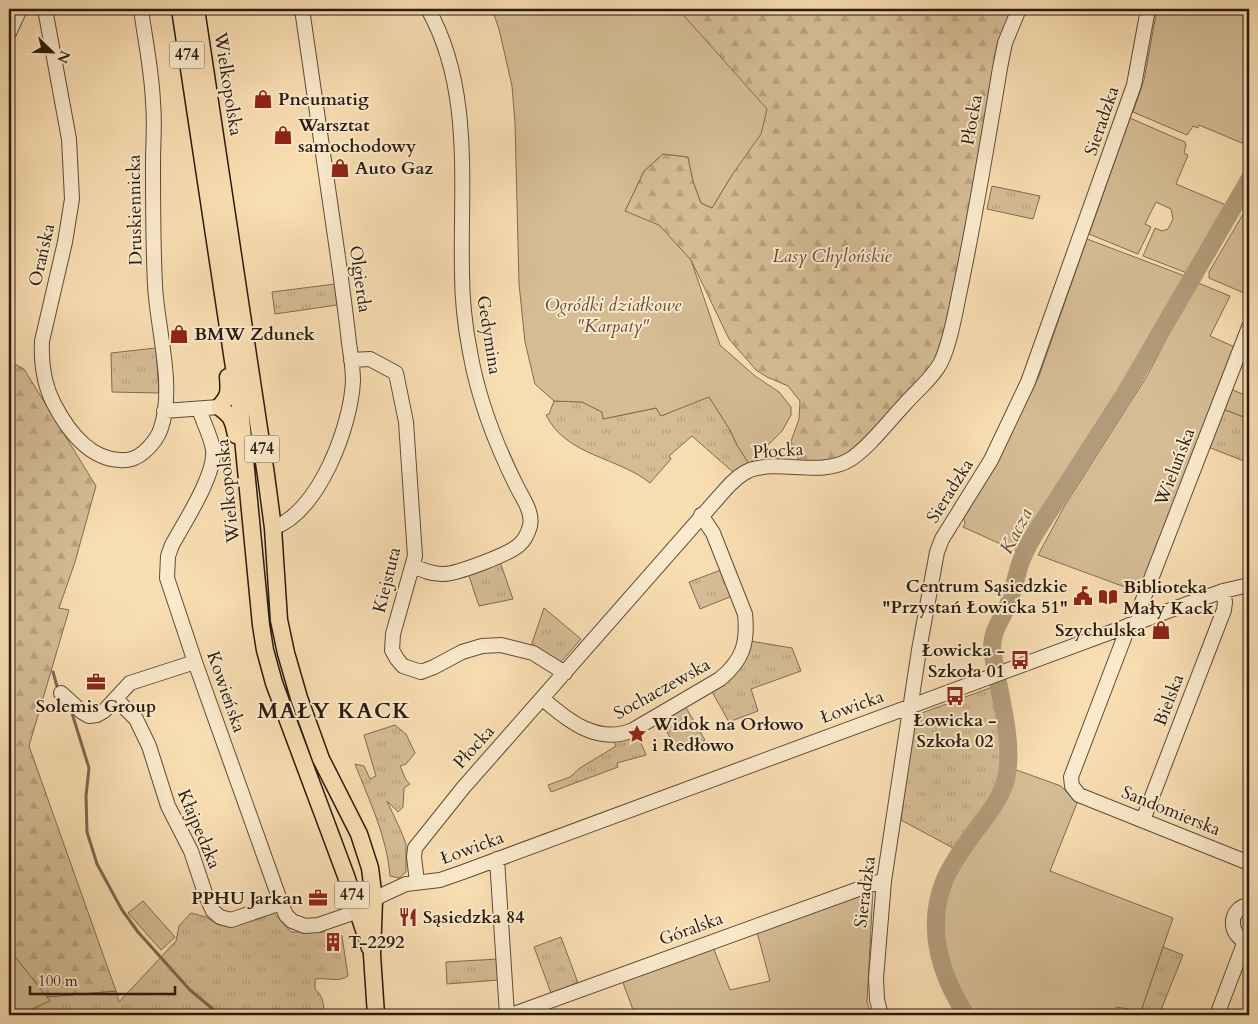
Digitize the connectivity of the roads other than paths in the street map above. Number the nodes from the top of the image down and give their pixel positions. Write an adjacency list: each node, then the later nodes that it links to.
1 (20, 9): 10 (street)
2 (45, 9): 16 (street, Orańska)
3 (141, 9): 16 (street, Druskiennicka)
4 (180, 9): 11 (main road, Wielkopolska / 474)
5 (196, 9): 19 (main road, Wielkopolska / 474)
6 (302, 9): 13 (street, Olgierda)
7 (428, 9): 20 (street, Gedymina)
8 (1019, 9): 18 (street, Płocka)
9 (1148, 9): 29 (street, Sieradzka)
10 (9, 33)
11 (228, 325): 14 (main road); 17 (main road, Wielkopolska / 474)
12 (1249, 327): 23 (street, Wieluńska)
13 (351, 360): 19 (street, Olgierda); 20 (street, Kiejstuta)
14 (219, 407): 15 (street); 17 (main road)
15 (198, 409): 16 (street); 24 (street, Kowieńska)
16 (164, 411)
17 (248, 478): 39 (main road, Wielkopolska / 474)
18 (701, 515): 25 (street, Płocka); 28 (street, Sochaczewska)
19 (273, 528): 36 (main road, Wielkopolska / 474)
20 (413, 566): 25 (street, Kiejstuta)
21 (1249, 585): 22 (street, Łowicka)
22 (1223, 591): 23 (street, Łowicka); 31 (street, Bielska)
23 (1134, 624): 29 (street, Łowicka); 30 (street, Wieluńska)
24 (195, 662): 27 (street); 37 (street, Kowieńska)
25 (565, 673): 28 (street, Płocka)
26 (61, 692): 27 (street)
27 (116, 699): 37 (street, Kłajpedzka)
28 (543, 699): 35 (street, Płocka)
29 (911, 705): 32 (street, Łowicka); 34 (street, Sieradzka)
30 (1079, 795): 31 (street, Sandomierska)
31 (1142, 820): 33 (street, Sandomierska)
32 (497, 859): 35 (street, Łowicka); 43 (street)
33 (1249, 863)
34 (884, 881): 44 (street, Góralska); 45 (street, Sieradzka)
35 (417, 882): 36 (street, Łowicka)
36 (374, 900): 39 (street, Łowicka); 41 (main road, Wielkopolska / 474)
37 (281, 902): 39 (street, Kowieńska)
38 (1249, 905): 40 (street)
39 (358, 910): 41 (main road, Wielkopolska / 474)
40 (1247, 941): 46 (street)
41 (372, 954): 42 (main road, Wielkopolska / 474)
42 (376, 1015)
43 (507, 1015)
44 (511, 1015)
45 (881, 1015)
46 (1217, 1015)

